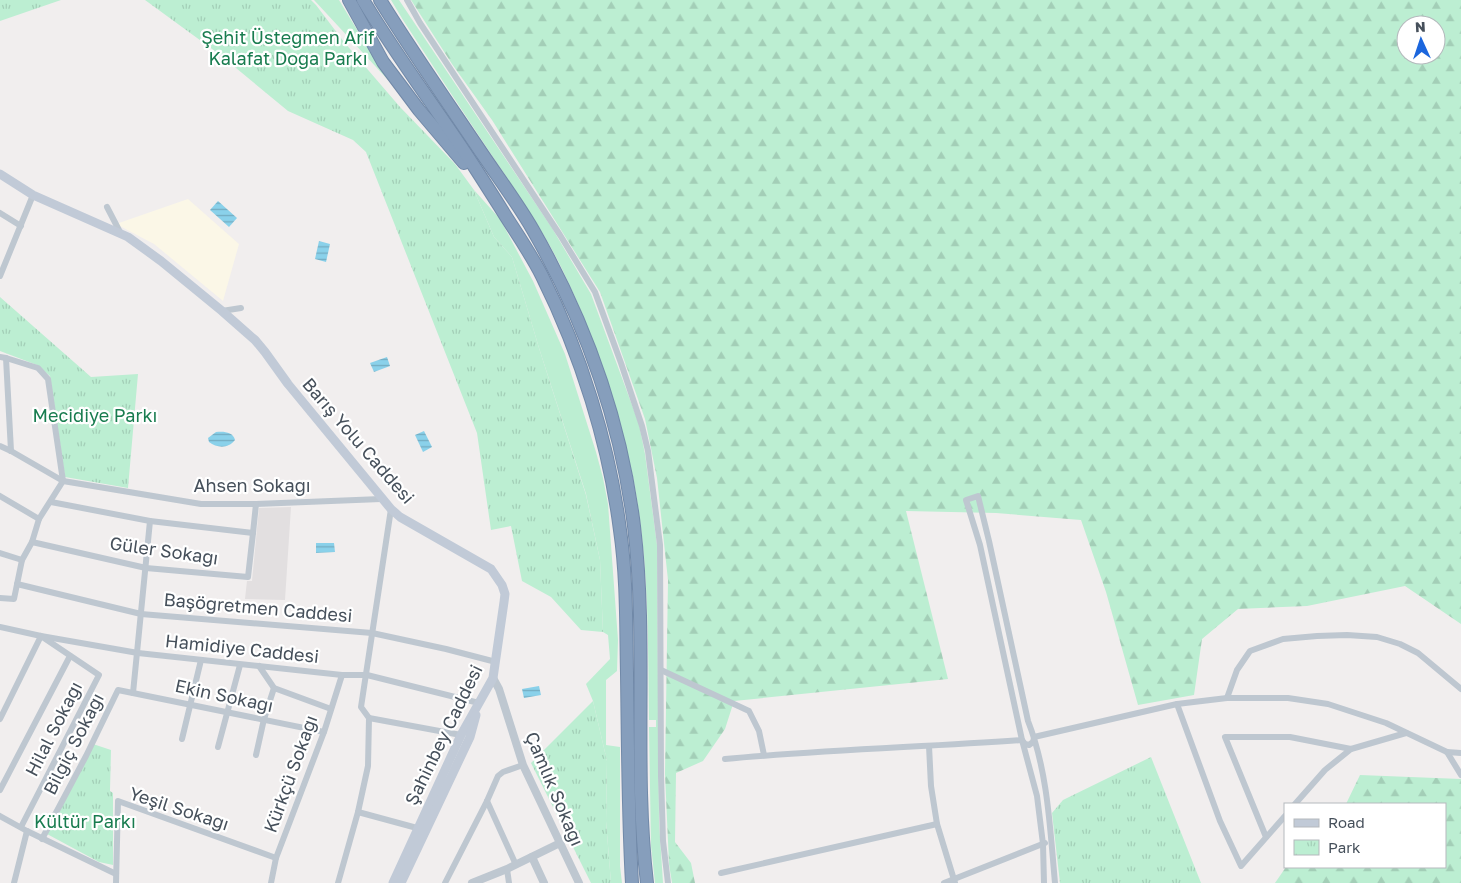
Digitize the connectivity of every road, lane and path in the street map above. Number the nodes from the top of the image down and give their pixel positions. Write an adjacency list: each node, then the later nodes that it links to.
1 (349, 0): 7 (highway)
2 (363, 0): 7 (highway)
3 (380, 0): 111 (highway)
4 (407, 0): 44 (street)
5 (0, 174): 6 (main road, Barış Yolu Caddesi)
6 (33, 195): 10 (street); 11 (main road, Barış Yolu Caddesi)
7 (500, 206): 110 (highway)
8 (106, 207): 11 (street, Barış Yolu Caddesi)
9 (0, 213): 10 (street)
10 (21, 226): 12 (street)
11 (121, 234): 14 (main road, Barış Yolu Caddesi)
12 (1, 272)
13 (241, 308): 14 (street)
14 (222, 311): 20 (main road, Barış Yolu Caddesi)
15 (3, 357): 17 (street); 18 (street)
16 (0, 446): 17 (street)
17 (11, 451): 18 (street)
18 (63, 481): 21 (street); 22 (street, Ahsen Sokağı)
19 (0, 496): 24 (street)
20 (382, 499): 22 (street, Ahsen Sokağı); 23 (main road, Barış Yolu Caddesi)
21 (51, 502): 24 (street); 25 (street)
22 (256, 504): 26 (street)
23 (391, 509): 31 (main road, Barış Yolu Caddesi); 36 (street)
24 (39, 519): 27 (street)
25 (150, 520): 26 (street); 30 (street)
26 (253, 533): 30 (street, Güler Sokağı)
27 (32, 542): 29 (street); 30 (street, Güler Sokağı)
28 (0, 553): 29 (street)
29 (22, 560): 32 (street)
30 (146, 568): 34 (street)
31 (491, 569): 41 (main road, Şahinbey Caddesi)
32 (17, 584): 33 (street); 34 (street, Başöğretmen Caddesi)
33 (0, 598)
34 (141, 614): 36 (street, Başöğretmen Caddesi); 38 (street)
35 (1, 628): 37 (street, Hamidiye Caddesi)
36 (372, 633): 41 (street, Başöğretmen Caddesi); 46 (street)
37 (42, 636): 38 (street, Hamidiye Caddesi); 39 (street); 59 (street)
38 (138, 653): 40 (street, Hamidiye Caddesi); 51 (street)
39 (70, 656): 77 (street); 84 (street, Hilal Sokağı)
40 (201, 660): 42 (street, Hamidiye Caddesi); 54 (street)
41 (496, 662): 47 (main road, Şahinbey Caddesi)
42 (240, 665): 43 (street, Hamidiye Caddesi); 57 (street)
43 (259, 666): 45 (street, Hamidiye Caddesi); 48 (street)
44 (661, 670): 73 (street); 112 (street)
45 (342, 675): 46 (street, Hamidiye Caddesi); 56 (street, Kürkçü Sokağı)
46 (367, 675): 53 (street, Hamidiye Caddesi); 58 (street)
47 (493, 678): 53 (main road, Şahinbey Caddesi); 75 (street, Çamlık Sokağı)
48 (274, 688): 56 (street); 60 (street)
49 (1461, 689): 52 (street)
50 (118, 690): 51 (street, Ekin Sokağı); 88 (street, Bilgiç Sokağı)
51 (134, 692): 54 (street, Ekin Sokağı)
52 (1227, 698): 55 (street); 62 (street)
53 (479, 703): 63 (main road, Şahinbey Caddesi); 104 (main road)
54 (190, 704): 57 (street, Ekin Sokağı); 65 (street)
55 (1177, 704): 64 (street); 87 (street)
56 (331, 709): 61 (street, Kürkçü Sokağı)
57 (228, 712): 60 (street, Ekin Sokağı); 68 (street)
58 (368, 718): 63 (street); 80 (street)
59 (0, 719)
60 (264, 719): 61 (street, Ekin Sokağı); 72 (street)
61 (324, 732): 93 (street, Kürkçü Sokağı)
62 (1406, 733): 69 (street); 70 (street)
63 (461, 735): 85 (main road, Şahinbey Caddesi)
64 (1034, 737): 66 (street); 66 (street); 89 (street)
65 (182, 739)
66 (1022, 740): 67 (street); 91 (street)
67 (929, 746): 73 (street); 83 (street)
68 (218, 747)
69 (1351, 749): 79 (street); 87 (street)
70 (1447, 752): 71 (street); 76 (street)
71 (1461, 753)
72 (256, 755)
73 (764, 755): 74 (street)
74 (725, 759)
75 (523, 765): 78 (street); 90 (street, Çamlık Sokağı)
76 (1461, 775)
77 (0, 790)
78 (487, 801): 94 (street); 105 (street)
79 (1296, 803)
80 (358, 812): 85 (street); 102 (street)
81 (0, 816): 84 (street)
82 (1284, 817): 87 (street)
83 (937, 824): 96 (street); 98 (street)
84 (21, 827): 86 (street)
85 (417, 828): 103 (main road, Şahinbey Caddesi)
86 (27, 832): 88 (street); 99 (street)
87 (1266, 837)
88 (42, 839): 97 (street)
89 (1051, 840): 91 (street); 115 (street)
90 (560, 843): 92 (street); 109 (street, Çamlık Sokağı)
91 (1042, 844): 98 (street); 114 (street)
92 (532, 857): 94 (street); 108 (street)
93 (276, 858): 97 (street, Yeşil Sokağı); 101 (street, Kürkçü Sokağı)
94 (516, 865): 95 (street)
95 (507, 869): 106 (street); 107 (street)
96 (720, 873)
97 (116, 874): 100 (street, Yeşil Sokağı)
98 (954, 881): 113 (street)
99 (14, 883)
100 (116, 883)
101 (271, 883)
102 (338, 883)
103 (393, 883)
104 (401, 883)
105 (445, 883)
106 (473, 883)
107 (509, 883)
108 (544, 883)
109 (579, 883)
110 (632, 883)
111 (646, 883)
112 (668, 883)
113 (944, 883)
114 (1044, 883)
115 (1055, 883)

